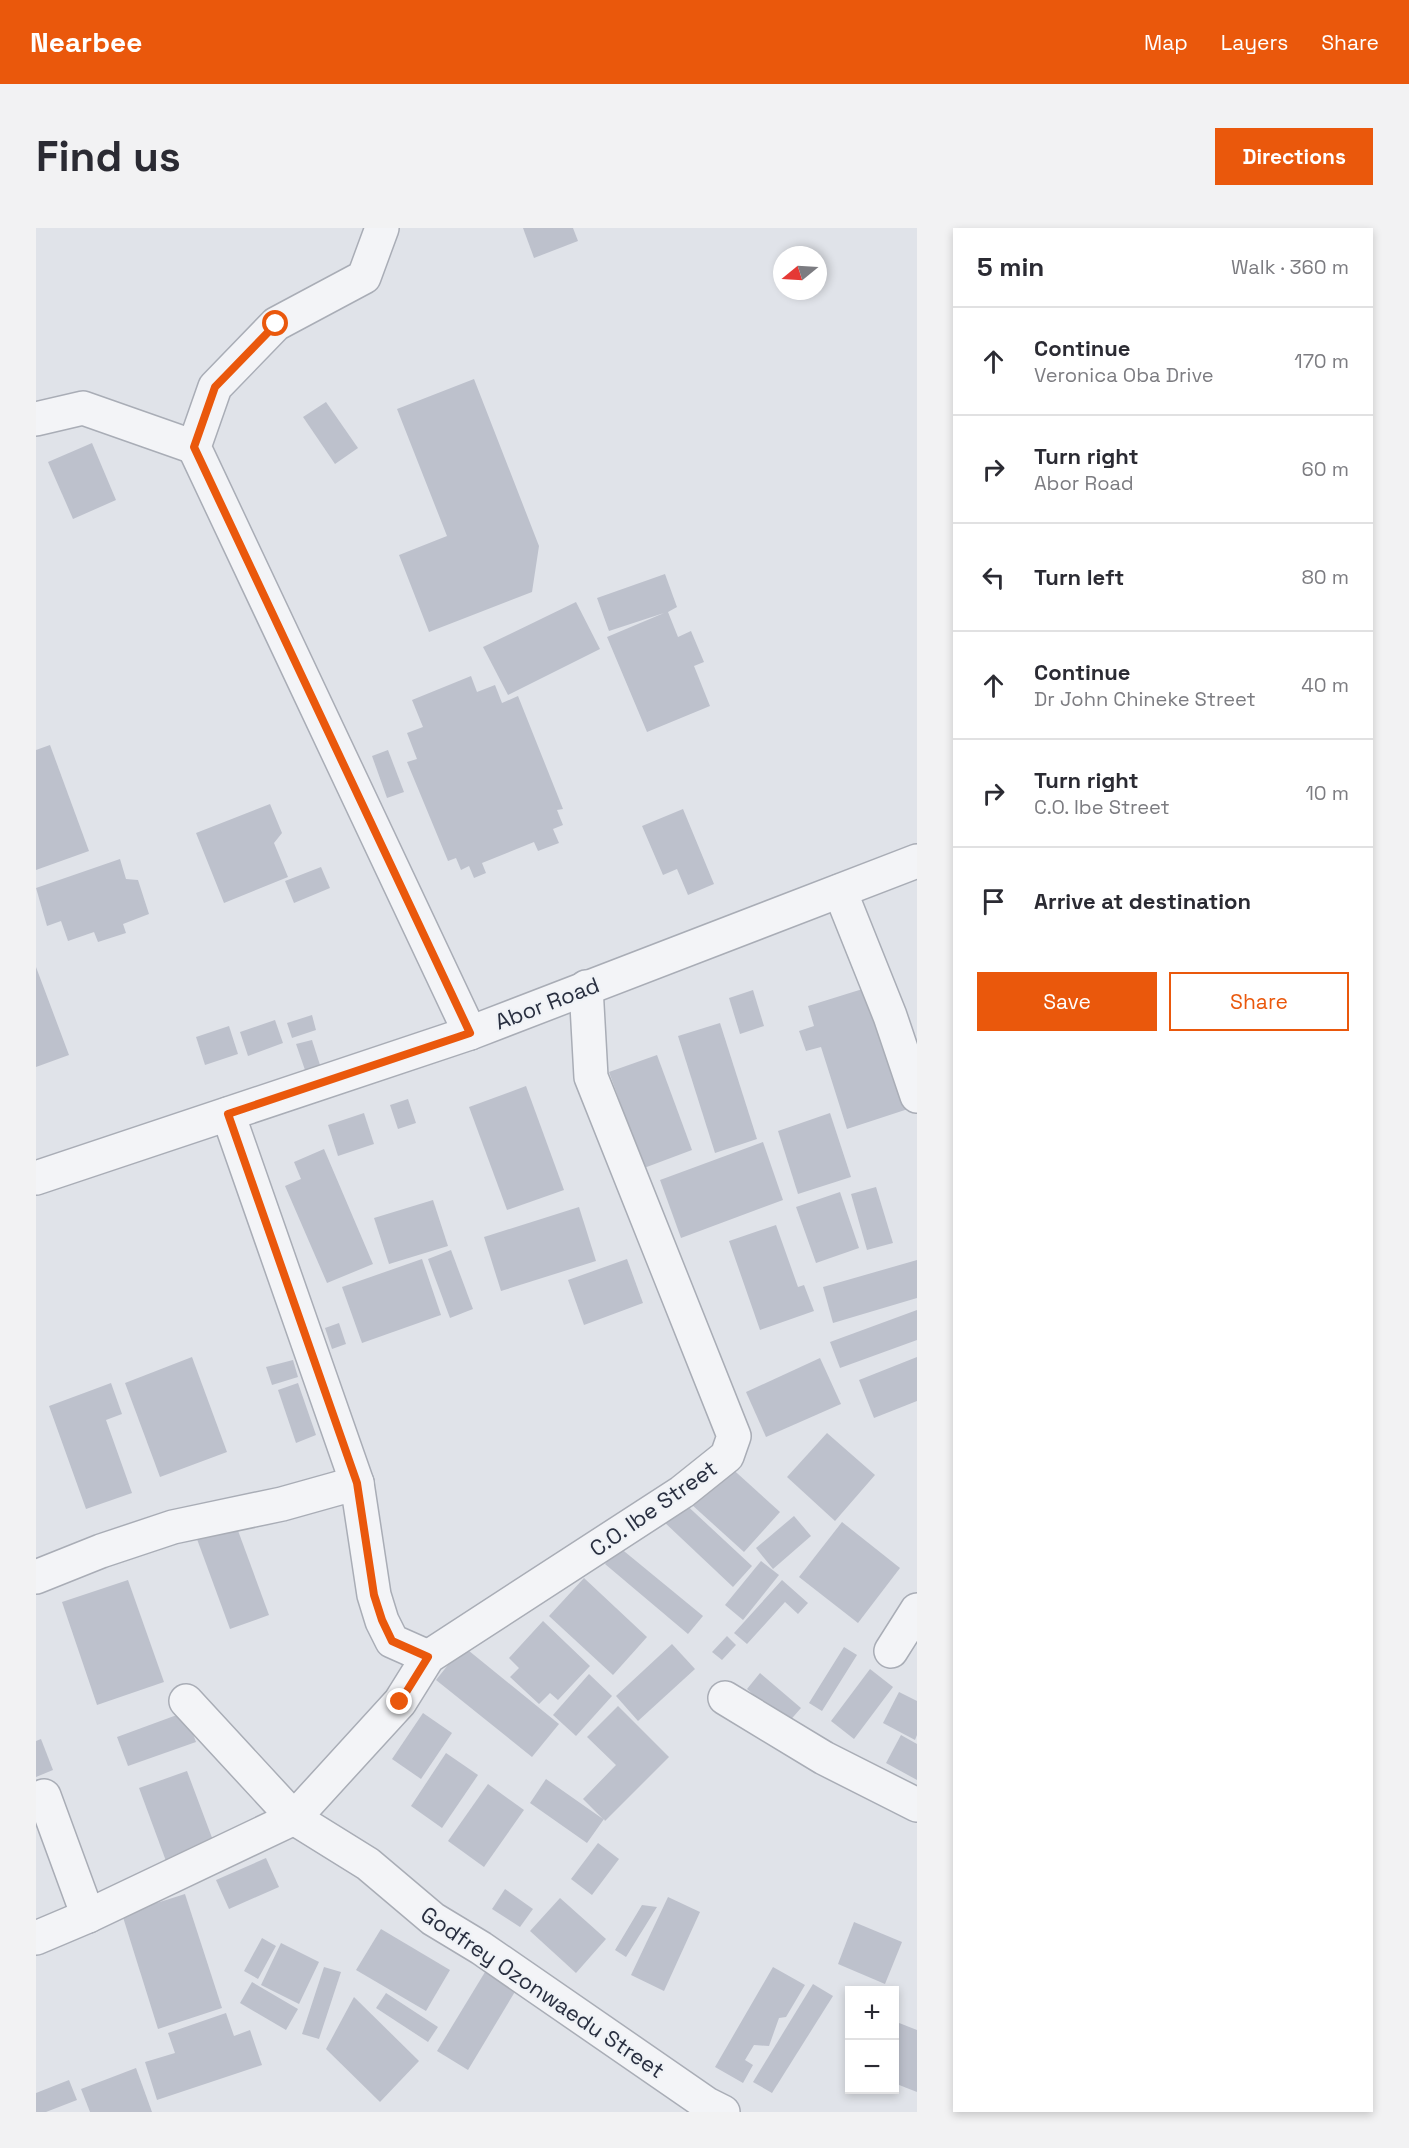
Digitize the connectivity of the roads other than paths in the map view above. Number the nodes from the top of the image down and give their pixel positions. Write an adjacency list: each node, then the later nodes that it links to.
1 (382, 228): 3 (street)
2 (36, 419): 3 (street)
3 (194, 447): 8 (street)
4 (917, 861): 5 (street, Abor Road)
5 (840, 891): 6 (street, Abor Road); 7 (street)
6 (586, 987): 8 (street, Abor Road); 17 (street, C.O. Ibe Street)
7 (890, 1016): 9 (street); 10 (street)
8 (470, 1033): 11 (street, Abor Road)
9 (917, 1037)
10 (917, 1096)
11 (228, 1114): 12 (street, Abor Road); 13 (street)
12 (36, 1178)
13 (357, 1483): 14 (street); 17 (street)
14 (36, 1576)
15 (917, 1610): 16 (street)
16 (891, 1651)
17 (428, 1657): 22 (street, C.O. Ibe Street)
18 (725, 1698): 21 (street)
19 (186, 1701): 22 (street, Godfrey Ozonwaedu Street)
20 (44, 1796): 23 (street)
21 (917, 1805)
22 (294, 1818): 23 (street); 25 (street, Godfrey Ozonwaedu Street)
23 (88, 1916): 24 (street)
24 (36, 1938)
25 (723, 2112)

